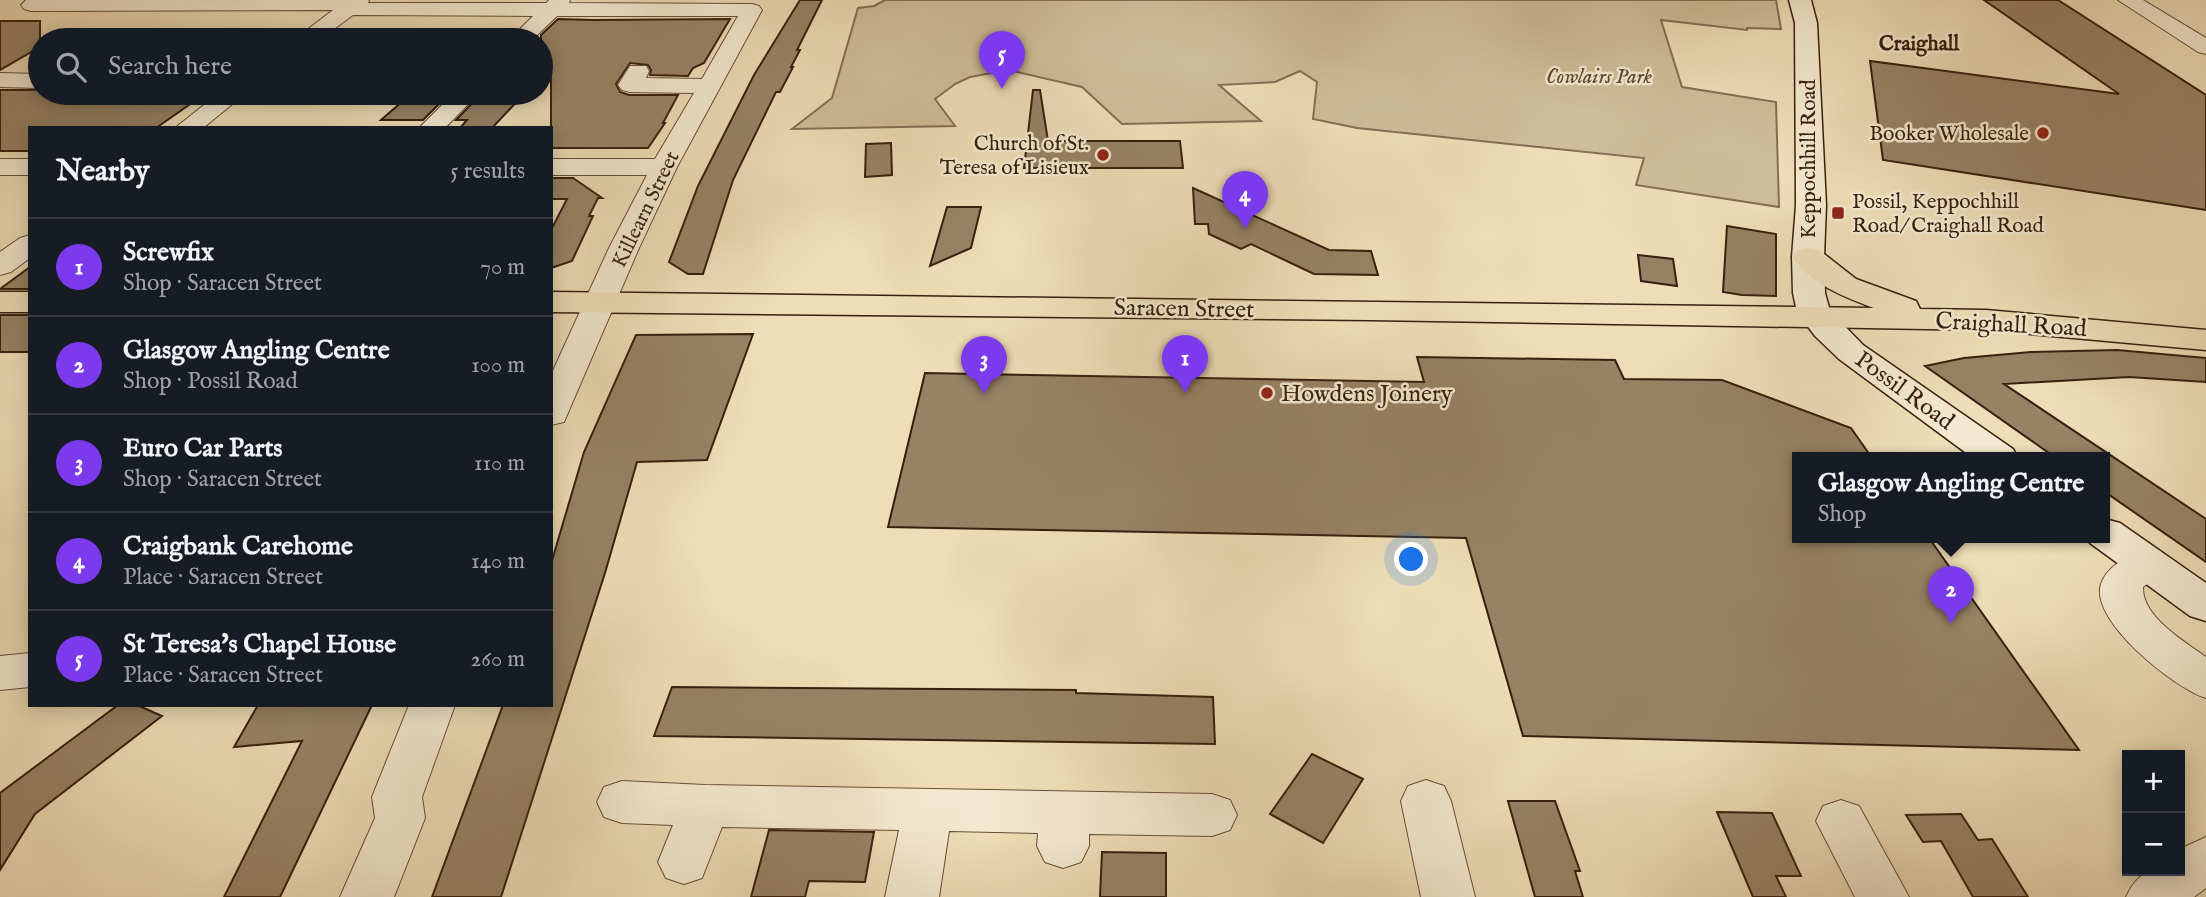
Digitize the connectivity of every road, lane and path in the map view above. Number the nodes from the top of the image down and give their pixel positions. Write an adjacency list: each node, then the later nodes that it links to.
1 (1800, 0): 22 (street, Keppochhill Road)
2 (2128, 0): 8 (street)
3 (354, 4): 4 (street); 5 (street); 6 (street)
4 (31, 5)
5 (556, 5): 7 (street); 12 (street, Killearn Street)
6 (321, 28)
7 (532, 28)
8 (2206, 47)
9 (638, 71): 12 (street)
10 (0, 80): 11 (street)
11 (28, 80)
12 (709, 86): 20 (street, Killearn Street)
13 (218, 105): 15 (street)
14 (455, 105): 16 (street)
15 (190, 126)
16 (433, 126)
17 (0, 167): 18 (street)
18 (28, 167)
19 (553, 167): 20 (street)
20 (664, 167): 27 (street, Killearn Street)
21 (28, 245): 23 (street)
22 (1808, 257): 28 (street, Keppochhill Road); 29 (main road)
23 (0, 266)
24 (0, 302): 25 (main road)
25 (28, 302)
26 (553, 302): 27 (main road, Saracen Street)
27 (600, 302): 28 (main road, Saracen Street); 31 (street, Killearn Street)
28 (1816, 317): 29 (main road, Craighall Road); 32 (street, Possil Road)
29 (1942, 319): 30 (main road, Craighall Road)
30 (2206, 340)
31 (553, 409)
32 (1991, 452)
33 (2110, 537): 34 (street)
34 (2148, 564): 35 (street); 38 (street)
35 (2206, 605)
36 (28, 670): 37 (street)
37 (0, 673)
38 (2206, 681)
39 (431, 707): 47 (street)
40 (1426, 801): 49 (street)
41 (622, 802): 42 (street)
42 (705, 806): 43 (street); 46 (street)
43 (928, 810): 44 (street); 48 (street)
44 (1212, 815)
45 (1841, 821): 50 (street)
46 (684, 862)
47 (367, 897)
48 (912, 897)
49 (1448, 897)
50 (1882, 897)

